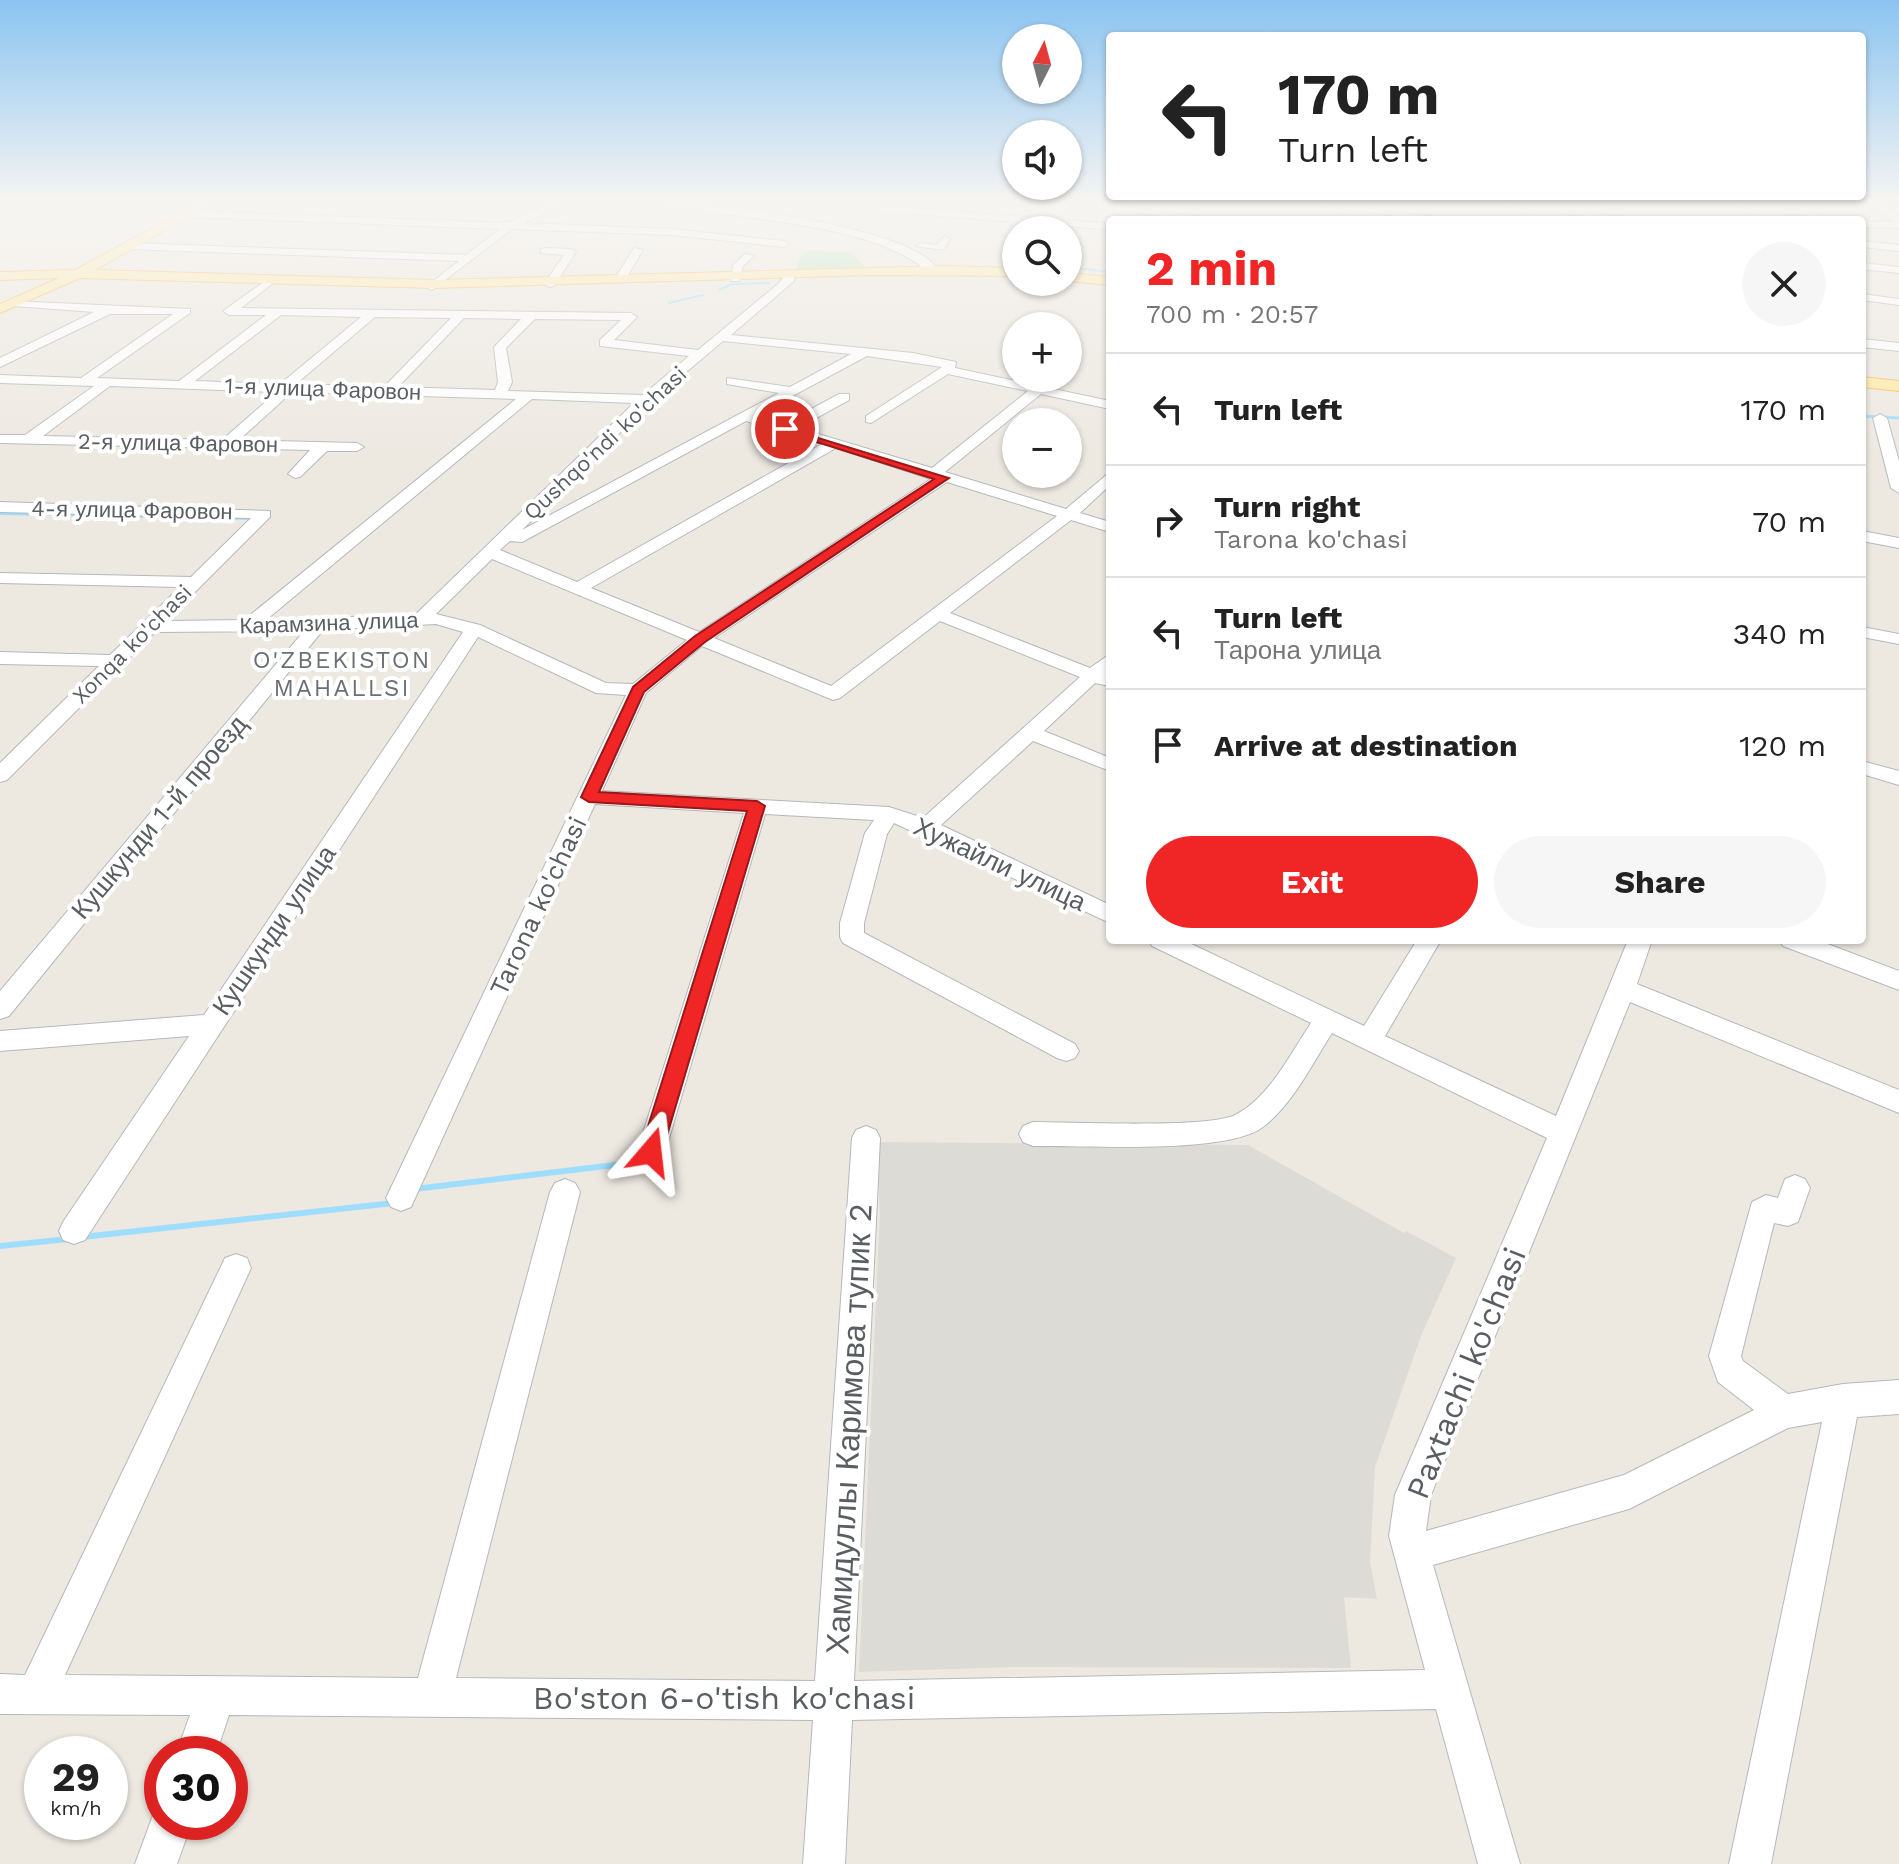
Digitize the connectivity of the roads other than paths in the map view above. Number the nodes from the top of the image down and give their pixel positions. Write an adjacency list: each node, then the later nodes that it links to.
1 (40, 288): 6 (main road)
2 (260, 288): 8 (street)
3 (778, 288): 12 (street, Qushqo'ndi ko'chasi)
4 (1866, 298): 5 (street)
5 (1899, 302)
6 (5, 305): 7 (street)
7 (108, 310): 17 (street); 22 (street)
8 (278, 312): 9 (street); 26 (street)
9 (370, 315): 10 (street); 27 (street)
10 (460, 315): 11 (street); 28 (street)
11 (532, 315): 16 (street); 32 (street)
12 (719, 337): 15 (street); 16 (street, Qushqo'ndi ko'chasi)
13 (1866, 343): 14 (street)
14 (1899, 347)
15 (863, 353): 18 (street); 29 (street)
16 (701, 354): 35 (street, Qushqo'ndi ko'chasi)
17 (0, 363)
18 (946, 370): 23 (street); 40 (street)
19 (0, 379): 22 (street, 1-я улица Фаровон)
20 (1866, 380): 25 (main road)
21 (732, 381): 29 (street)
22 (83, 382): 24 (street, 1-я улица Фаровон)
23 (1002, 382)
24 (106, 383): 26 (street, 1-я улица Фаровон); 43 (street)
25 (1899, 384)
26 (181, 385): 27 (street, 1-я улица Фаровон)
27 (286, 388): 28 (street, 1-я улица Фаровон); 44 (street)
28 (387, 391): 32 (street, 1-я улица Фаровон)
29 (792, 391): 38 (street)
30 (1036, 392): 49 (street, Tarona ko'chasi)
31 (1048, 392): 36 (street)
32 (494, 394): 33 (street, 1-я улица Фаровон); 37 (street)
33 (529, 395): 35 (street, 1-я улица Фаровон); 66 (street)
34 (844, 397): 41 (street)
35 (646, 399): 58 (street, Qushqo'ndi ko'chasi)
36 (1106, 404)
37 (467, 411)
38 (744, 416): 41 (street); 58 (street)
39 (1880, 418): 51 (street)
40 (871, 419)
41 (785, 429): 45 (street)
42 (0, 439): 43 (street, 2-я улица Фаровон)
43 (29, 439): 44 (street, 2-я улица Фаровон)
44 (226, 444): 46 (street, 2-я улица Фаровон)
45 (833, 444): 49 (street); 61 (street)
46 (323, 446): 47 (street, 2-я улица Фаровон); 48 (street)
47 (357, 447)
48 (295, 474)
49 (938, 477): 54 (street); 69 (street, Tarona ko'chasi)
50 (1106, 481): 54 (street)
51 (1899, 488)
52 (0, 507): 53 (street, 4-я улица Фаровон)
53 (264, 514): 60 (street, Xonqa ko'chasi)
54 (1069, 514): 55 (street); 62 (street)
55 (1106, 526)
56 (1866, 537): 57 (street)
57 (1899, 543)
58 (490, 552): 61 (street); 63 (street, Qushqo'ndi ko'chasi)
59 (0, 578): 60 (street)
60 (195, 582): 65 (street, Xonqa ko'chasi)
61 (578, 588): 69 (street)
62 (937, 614): 69 (street); 73 (street)
63 (422, 618): 64 (street, Карамзина улица); 67 (street, Карамзина улица)
64 (318, 625): 66 (street, Карамзина улица); 91 (street, Кушкунди 1-й проезд)
65 (150, 627): 66 (street, Карамзина улица); 72 (street, Xonqa ko'chasi)
66 (247, 627)
67 (474, 629): 74 (street, Карамзина улица); 93 (street, Кушкунди улица)
68 (1866, 633): 70 (street)
69 (700, 639): 74 (street, Tarona ko'chasi)
70 (1899, 639)
71 (0, 658): 72 (street)
72 (115, 661): 78 (street, Xonqa ko'chasi)
73 (1102, 679): 75 (street)
74 (638, 690): 80 (street, Tarona ko'chasi)
75 (1031, 733): 76 (street); 83 (street)
76 (1106, 763)
77 (1866, 768): 79 (street)
78 (0, 775)
79 (1899, 778)
80 (589, 797): 81 (street, Хужайли улица); 104 (street, Tarona ko'chasi)
81 (757, 806): 82 (street, Хужайли улица); 101 (street)
82 (889, 814): 83 (street, Хужайли улица); 96 (street)
83 (926, 827): 84 (street, Хужайли улица)
84 (1106, 913)
85 (1169, 944): 92 (street)
86 (1427, 944): 94 (street)
87 (1639, 944): 90 (street, Paxtachi ko'chasi)
88 (1802, 944): 89 (street)
89 (1899, 981)
90 (1623, 989): 97 (street); 98 (street, Paxtachi ko'chasi)
91 (0, 1009)
92 (1327, 1020): 94 (street); 99 (street)
93 (212, 1024): 95 (street); 105 (street, Кушкунди улица)
94 (1369, 1040): 98 (street)
95 (0, 1041)
96 (1066, 1051)
97 (1899, 1102)
98 (1564, 1133): 110 (street, Paxtachi ko'chasi)
99 (1033, 1134)
100 (866, 1138): 115 (street, Хамидуллы Каримова тупик 2)
101 (651, 1152)
102 (1795, 1188): 109 (street)
103 (565, 1192): 114 (street)
104 (401, 1198)
105 (74, 1231)
106 (236, 1268): 112 (street)
107 (1899, 1397): 108 (street)
108 (1843, 1401): 109 (street); 121 (street)
109 (1784, 1412): 110 (street)
110 (1411, 1553): 111 (street, Paxtachi ko'chasi)
111 (1448, 1689): 115 (street, Bo'ston 6-o'tish ko'chasi); 120 (street, Paxtachi ko'chasi)
112 (18, 1694): 113 (street, Bo'ston 6-o'tish ko'chasi)
113 (216, 1696): 114 (street, Bo'ston 6-o'tish ko'chasi); 116 (street)
114 (432, 1697): 115 (street, Bo'ston 6-o'tish ko'chasi)
115 (833, 1701): 119 (street, Хамидуллы Каримова тупик 2)
116 (202, 1736)
117 (165, 1840): 118 (street)
118 (156, 1864)
119 (824, 1864)
120 (1499, 1864)
121 (1750, 1864)

